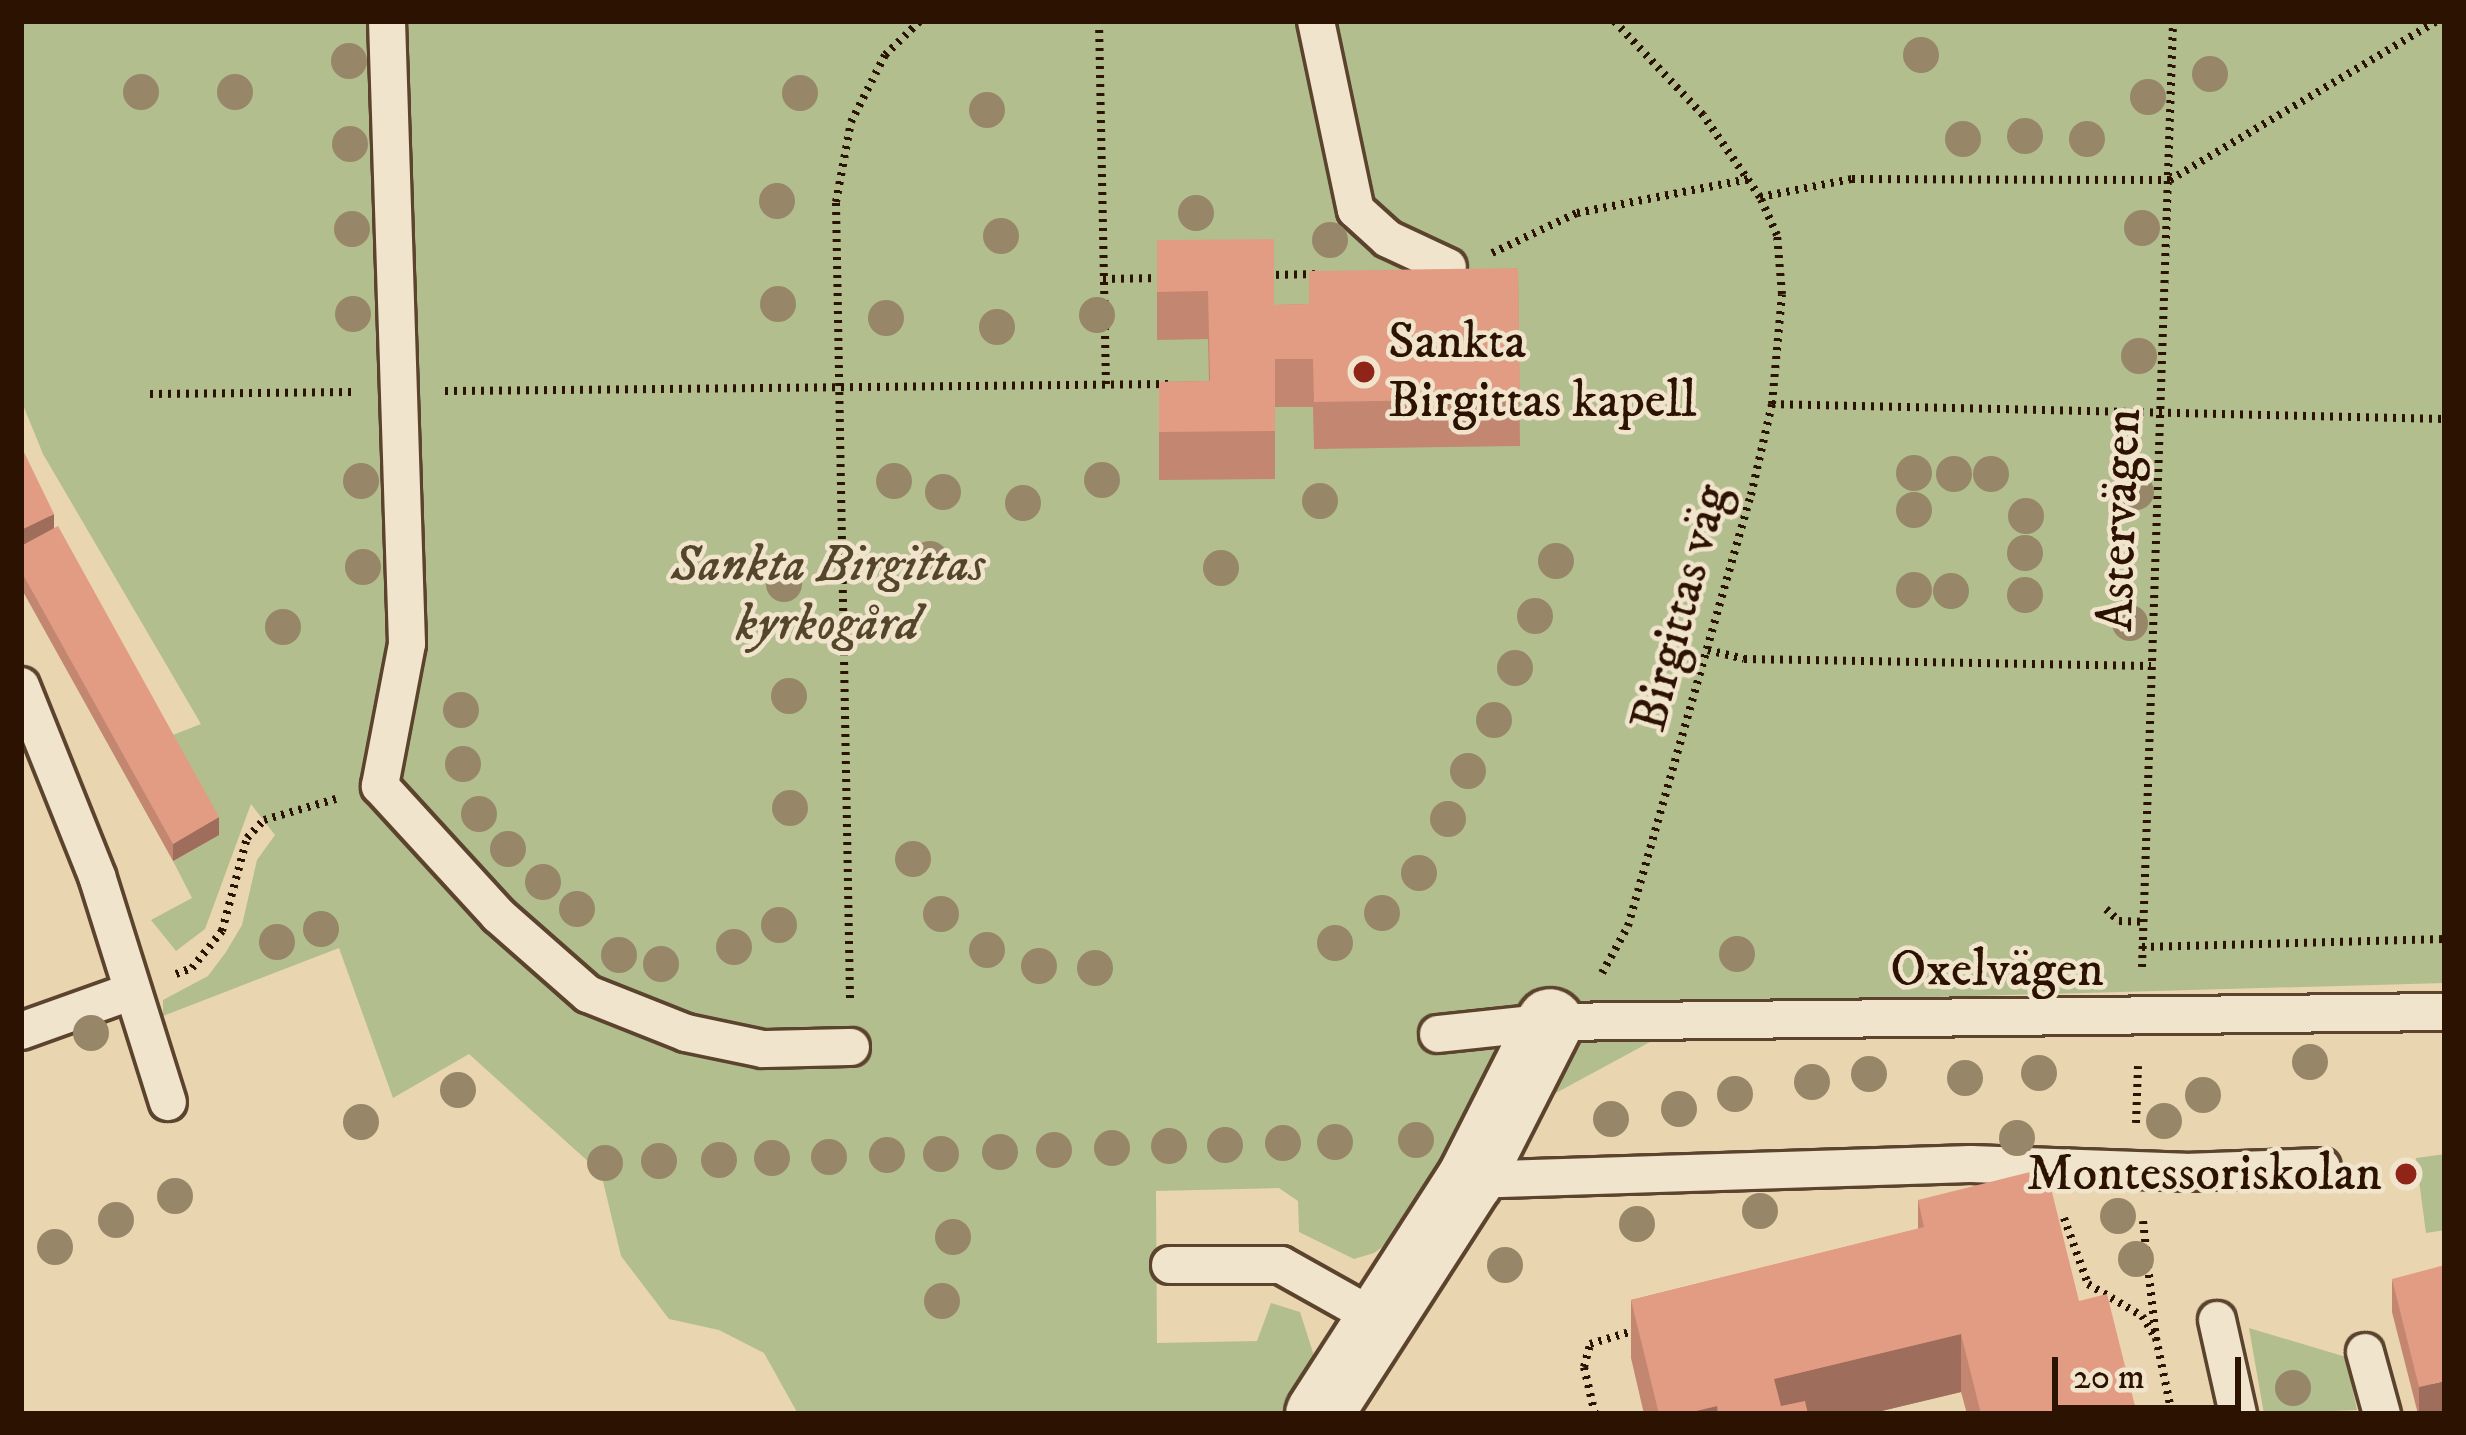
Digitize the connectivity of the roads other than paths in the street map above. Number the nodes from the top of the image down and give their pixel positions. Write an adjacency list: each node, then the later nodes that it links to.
1 (387, 21): 10 (lane)
2 (1316, 21): 3 (lane)
3 (1448, 266)
4 (24, 702): 5 (lane)
5 (130, 992): 8 (lane); 11 (lane)
6 (2445, 1012): 7 (lane, Oxelvägen)
7 (1550, 1022): 9 (lane, Oxelvägen); 13 (street)
8 (21, 1031)
9 (1438, 1034)
10 (850, 1047)
11 (168, 1102)
12 (2322, 1167): 13 (lane)
13 (1470, 1180): 15 (street)
14 (1170, 1265): 15 (lane)
15 (1379, 1320): 18 (street)
16 (2217, 1320): 19 (lane)
17 (2365, 1352): 20 (lane)
18 (1319, 1414)
19 (2238, 1414)
20 (2382, 1414)

